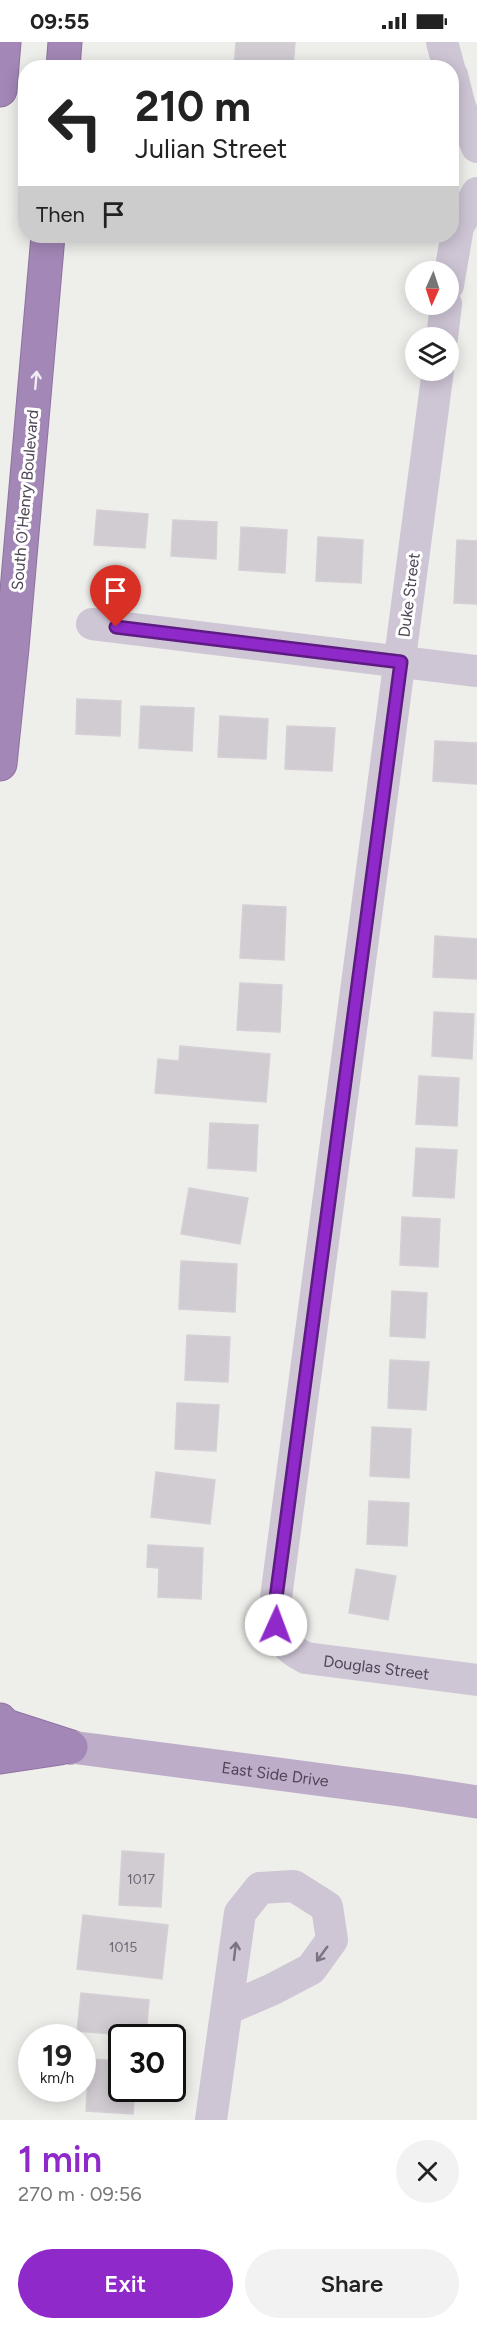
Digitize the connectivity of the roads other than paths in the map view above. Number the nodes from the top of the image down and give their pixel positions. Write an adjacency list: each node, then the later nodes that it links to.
1 (4, 42): 6 (highway)
2 (65, 42): 4 (highway)
3 (442, 42): 5 (street)
4 (64, 60)
5 (447, 60)
6 (0, 90)
7 (459, 103): 8 (street)
8 (477, 147)
9 (477, 193): 10 (street)
10 (459, 225)
11 (47, 243): 18 (highway, South O'Henry Boulevard, one-way to 11)
12 (455, 243): 13 (street)
13 (452, 261)
14 (437, 381): 16 (street, Duke Street)
15 (92, 624): 16 (street)
16 (401, 662): 17 (street); 19 (street, Duke Street)
17 (477, 671)
18 (0, 764)
19 (281, 1640): 20 (street, Douglas Street)
20 (477, 1680)
21 (0, 1720): 22 (highway)
22 (71, 1747): 23 (highway); 24 (main road, East Side Drive)
23 (0, 1757)
24 (477, 1802)
25 (227, 2009): 26 (street)
26 (211, 2120)

